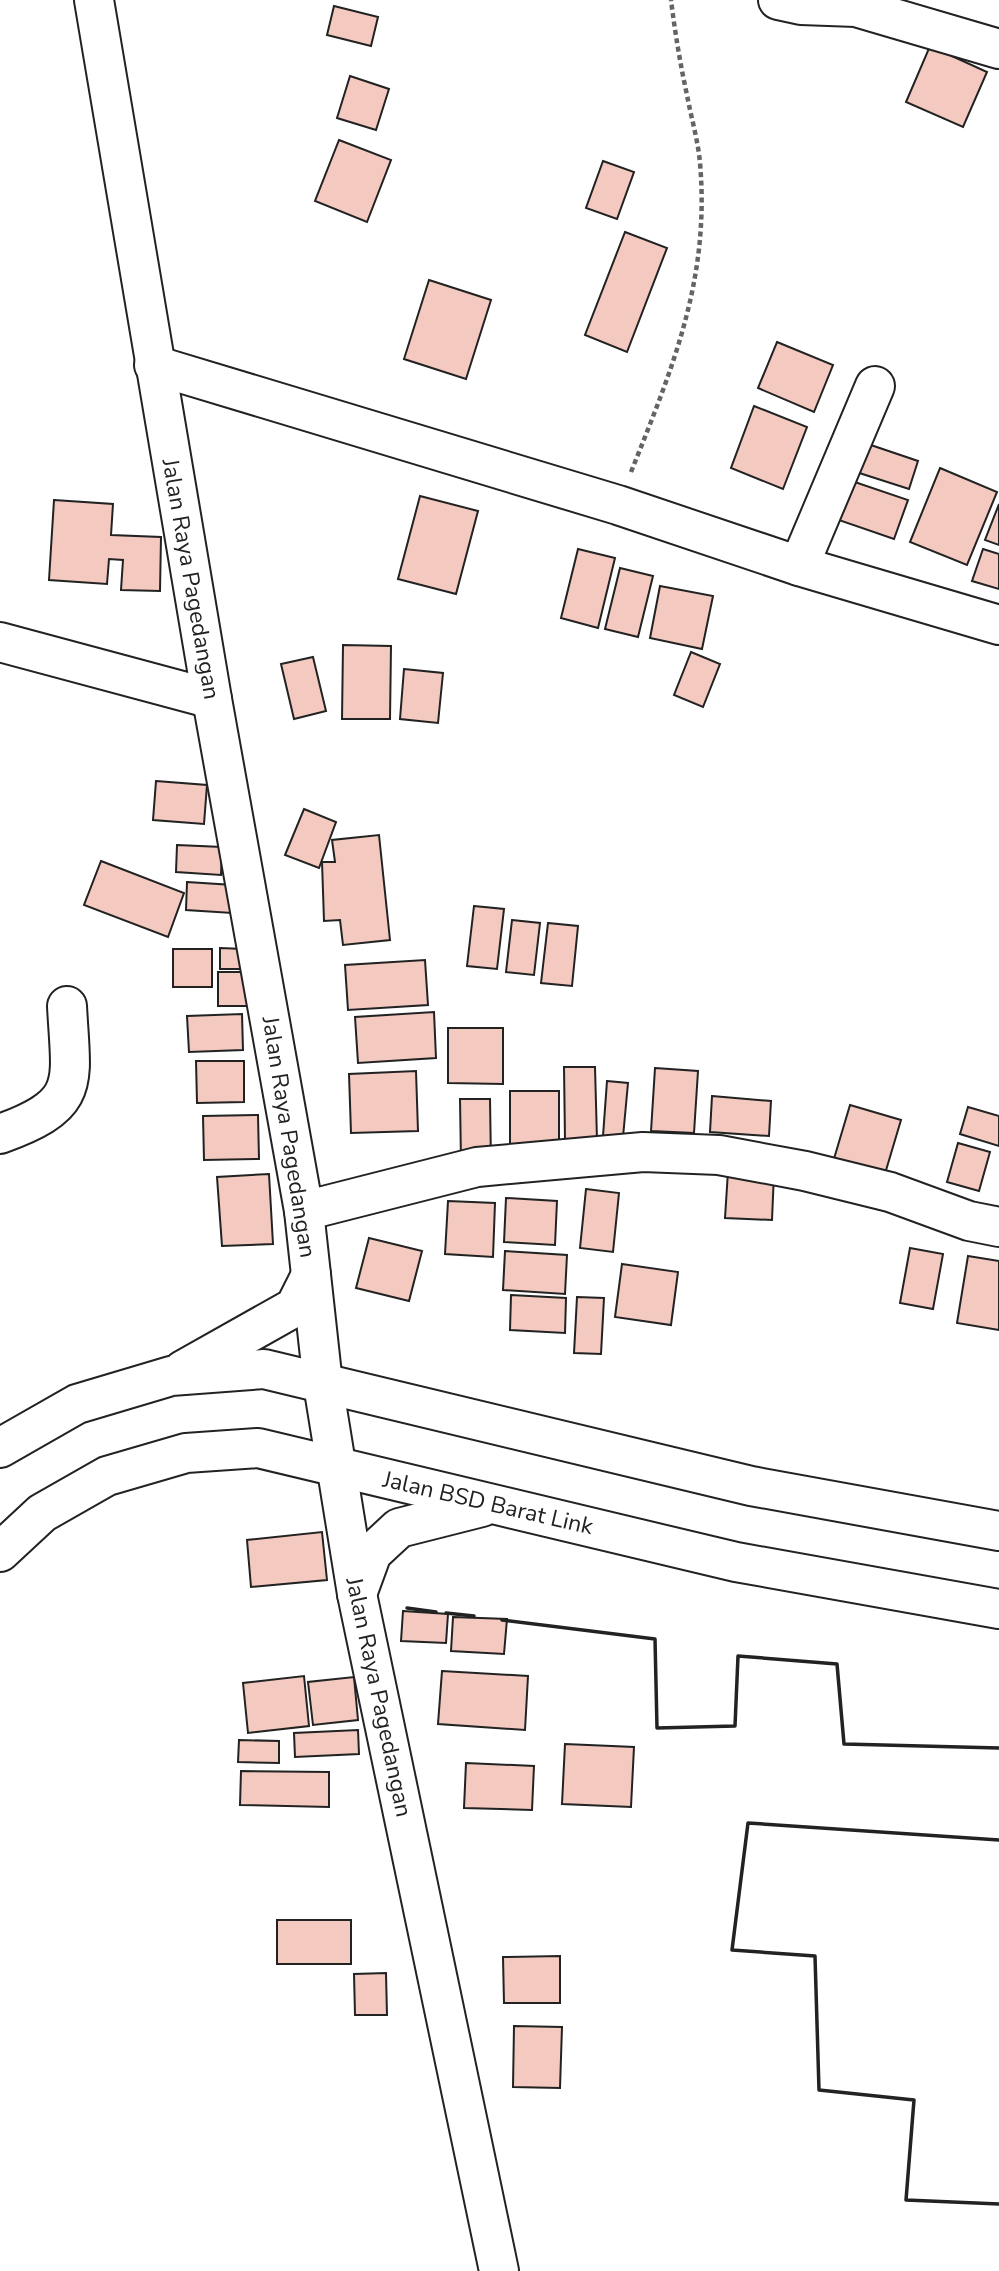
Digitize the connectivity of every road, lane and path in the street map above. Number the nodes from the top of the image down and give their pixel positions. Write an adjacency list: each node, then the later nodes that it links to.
1 (93, 0): 5 (street, Jalan Raya Pagedangan)
2 (671, 0): 7 (path)
3 (778, 0): 4 (street)
4 (999, 49)
5 (154, 365): 7 (street); 11 (street, Jalan Raya Pagedangan)
6 (875, 386): 8 (street)
7 (618, 505): 8 (street)
8 (799, 566): 9 (street)
9 (999, 625)
10 (0, 642): 11 (street)
11 (212, 699): 14 (street, Jalan Raya Pagedangan)
12 (67, 1006): 13 (street)
13 (0, 1134)
14 (304, 1211): 15 (street); 16 (street, Jalan Raya Pagedangan)
15 (999, 1227)
16 (312, 1275): 17 (street); 18 (street, Jalan Raya Pagedangan)
17 (172, 1376): 18 (street); 19 (street)
18 (323, 1384): 20 (street, Jalan Raya Pagedangan); 22 (street)
19 (0, 1448)
20 (335, 1466): 21 (street, Jalan BSD Barat Link); 23 (street, Jalan BSD Barat Link); 24 (street, Jalan Raya Pagedangan)
21 (495, 1504): 24 (street); 25 (street, Jalan BSD Barat Link)
22 (999, 1531)
23 (0, 1552)
24 (357, 1594): 26 (street, Jalan Raya Pagedangan)
25 (999, 1609)
26 (499, 2271)

